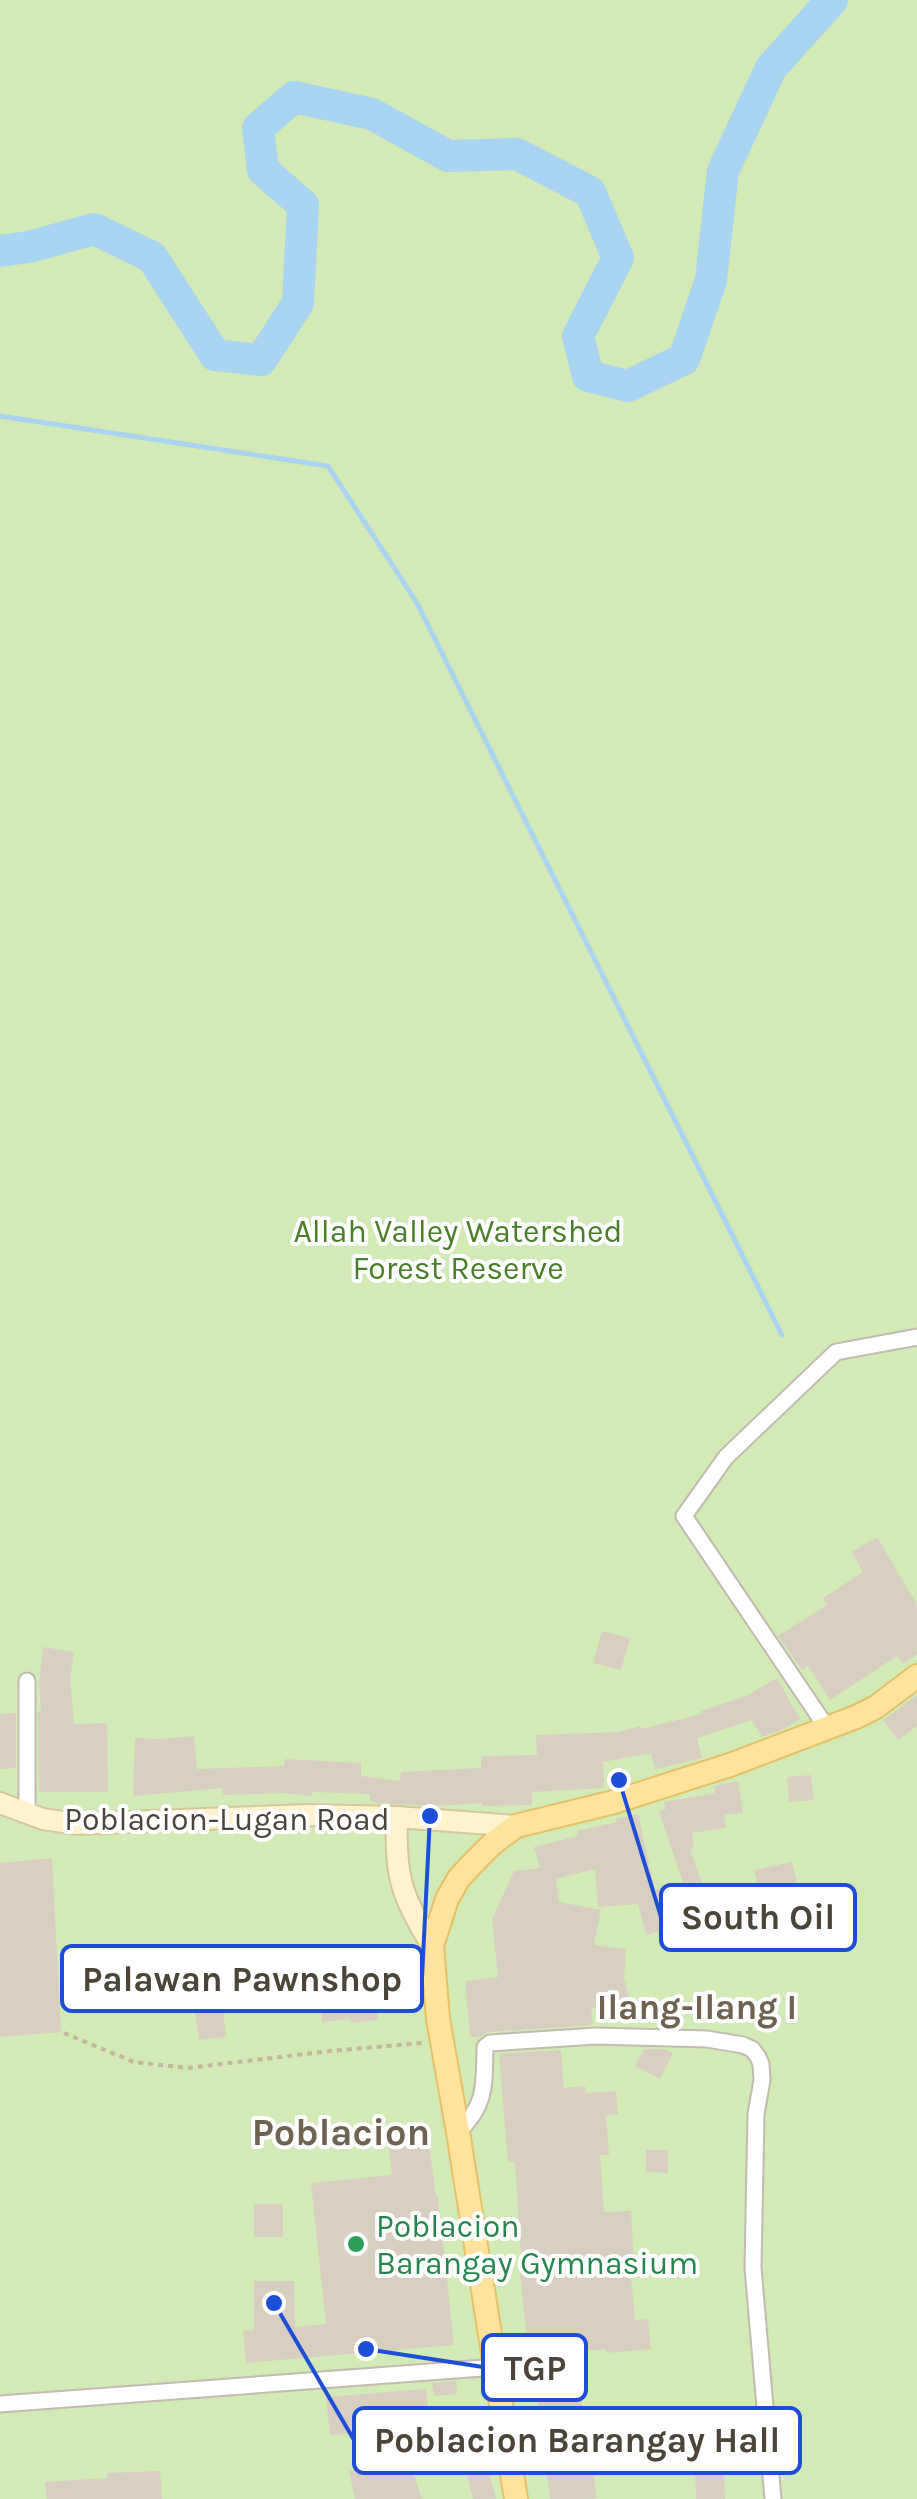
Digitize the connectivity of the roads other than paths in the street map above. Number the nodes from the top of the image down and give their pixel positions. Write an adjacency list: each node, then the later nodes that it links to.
1 (917, 1337): 4 (street)
2 (917, 1676): 4 (main road)
3 (27, 1681): 6 (street)
4 (827, 1728): 8 (main road)
5 (0, 1803): 6 (main road, Poblacion-Lugan Road)
6 (27, 1814): 7 (main road, Poblacion-Lugan Road)
7 (397, 1817): 8 (main road, Poblacion-Lugan Road); 9 (main road)
8 (516, 1826): 9 (main road)
9 (432, 1946): 10 (main road)
10 (458, 2132): 11 (main road); 14 (street)
11 (496, 2367): 12 (street); 13 (main road)
12 (0, 2404)
13 (516, 2499)
14 (773, 2499)

